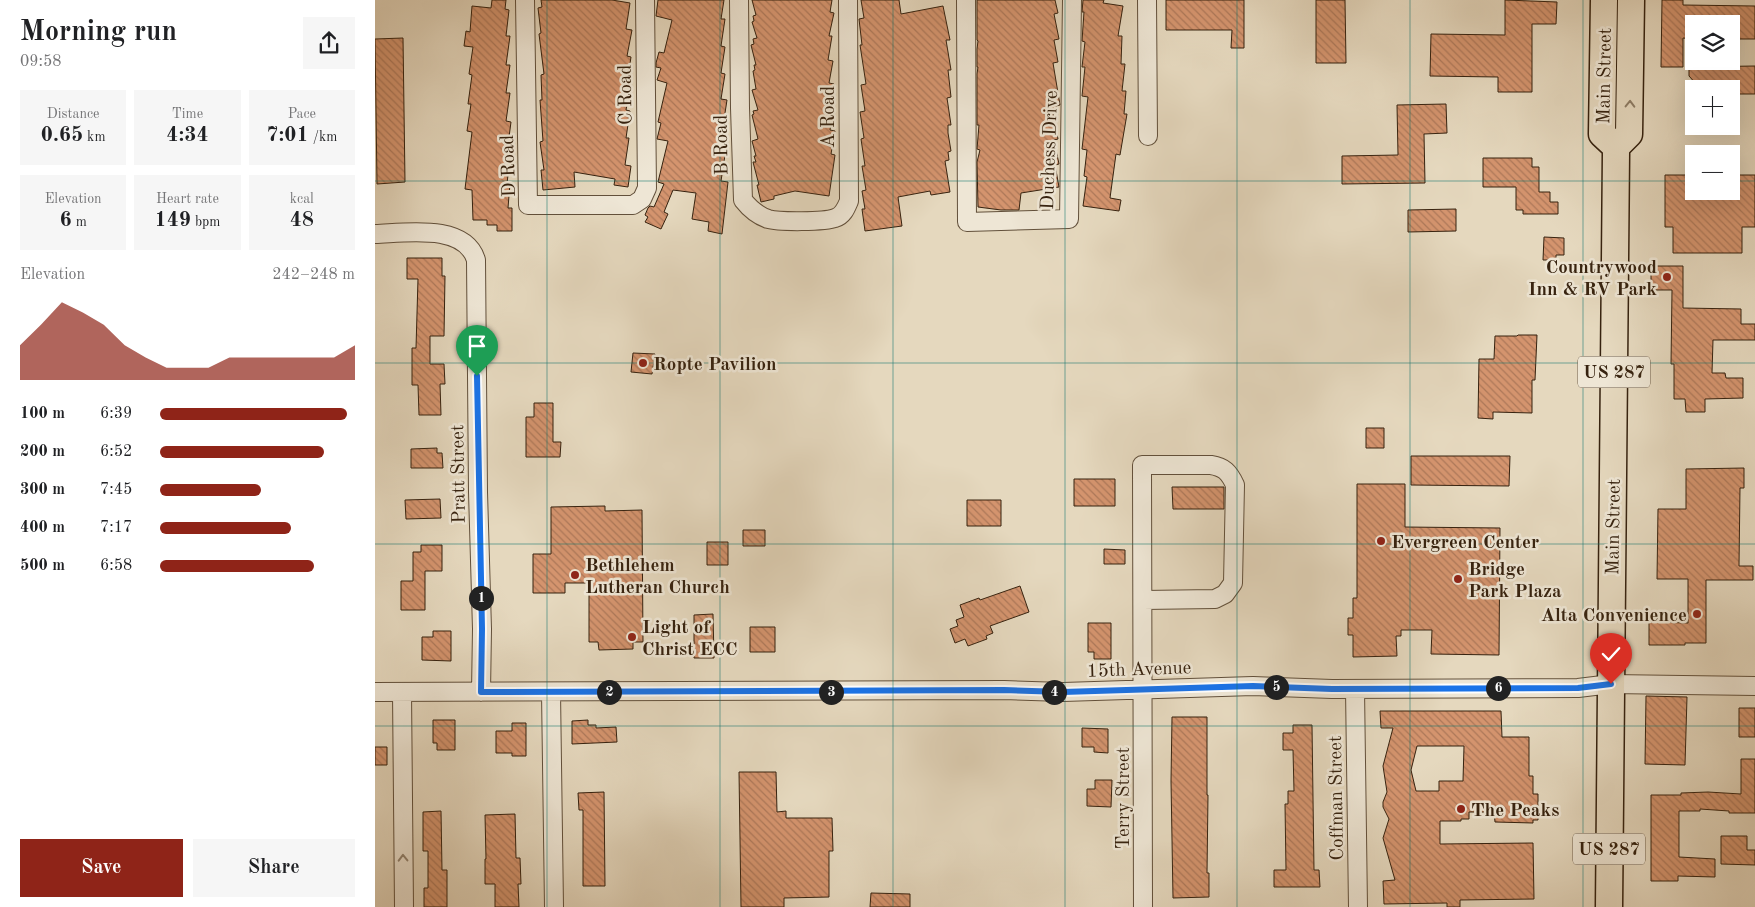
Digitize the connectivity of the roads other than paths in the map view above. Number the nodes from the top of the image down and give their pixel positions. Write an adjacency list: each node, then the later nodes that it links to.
1 (525, 0): 12 (street, D Road)
2 (645, 0): 12 (street, C Road)
3 (739, 0): 13 (street, B Road)
4 (848, 0): 13 (street, A Road)
5 (966, 0): 6 (street, Duchess Drive)
6 (1072, 0)
7 (1147, 0): 10 (street)
8 (1604, 0): 11 (highway, Main Street)
9 (1631, 0): 11 (highway, Main Street, one-way to 9)
10 (1148, 136)
11 (1616, 147): 16 (highway, Main Street / US 287)
12 (647, 188)
13 (825, 220)
14 (375, 234): 22 (street, Pratt Street)
15 (1143, 600): 15 (street, Terry Street); 18 (street, Terry Street)
16 (1611, 684): 17 (street, 15th Avenue); 19 (street, 15th Avenue); 28 (highway, Main Street / US 287)
17 (1755, 686)
18 (1143, 689): 19 (street, 15th Avenue); 23 (street, 15th Avenue); 26 (street, Terry Street)
19 (1355, 689): 27 (street, Coffman Street)
20 (375, 692): 21 (street, 15th Avenue)
21 (402, 692): 22 (street, 15th Avenue); 24 (street, one-way to 21)
22 (481, 692): 23 (street, 15th Avenue)
23 (551, 692): 25 (street)
24 (404, 907)
25 (554, 907)
26 (1143, 907)
27 (1358, 907)
28 (1609, 907)

